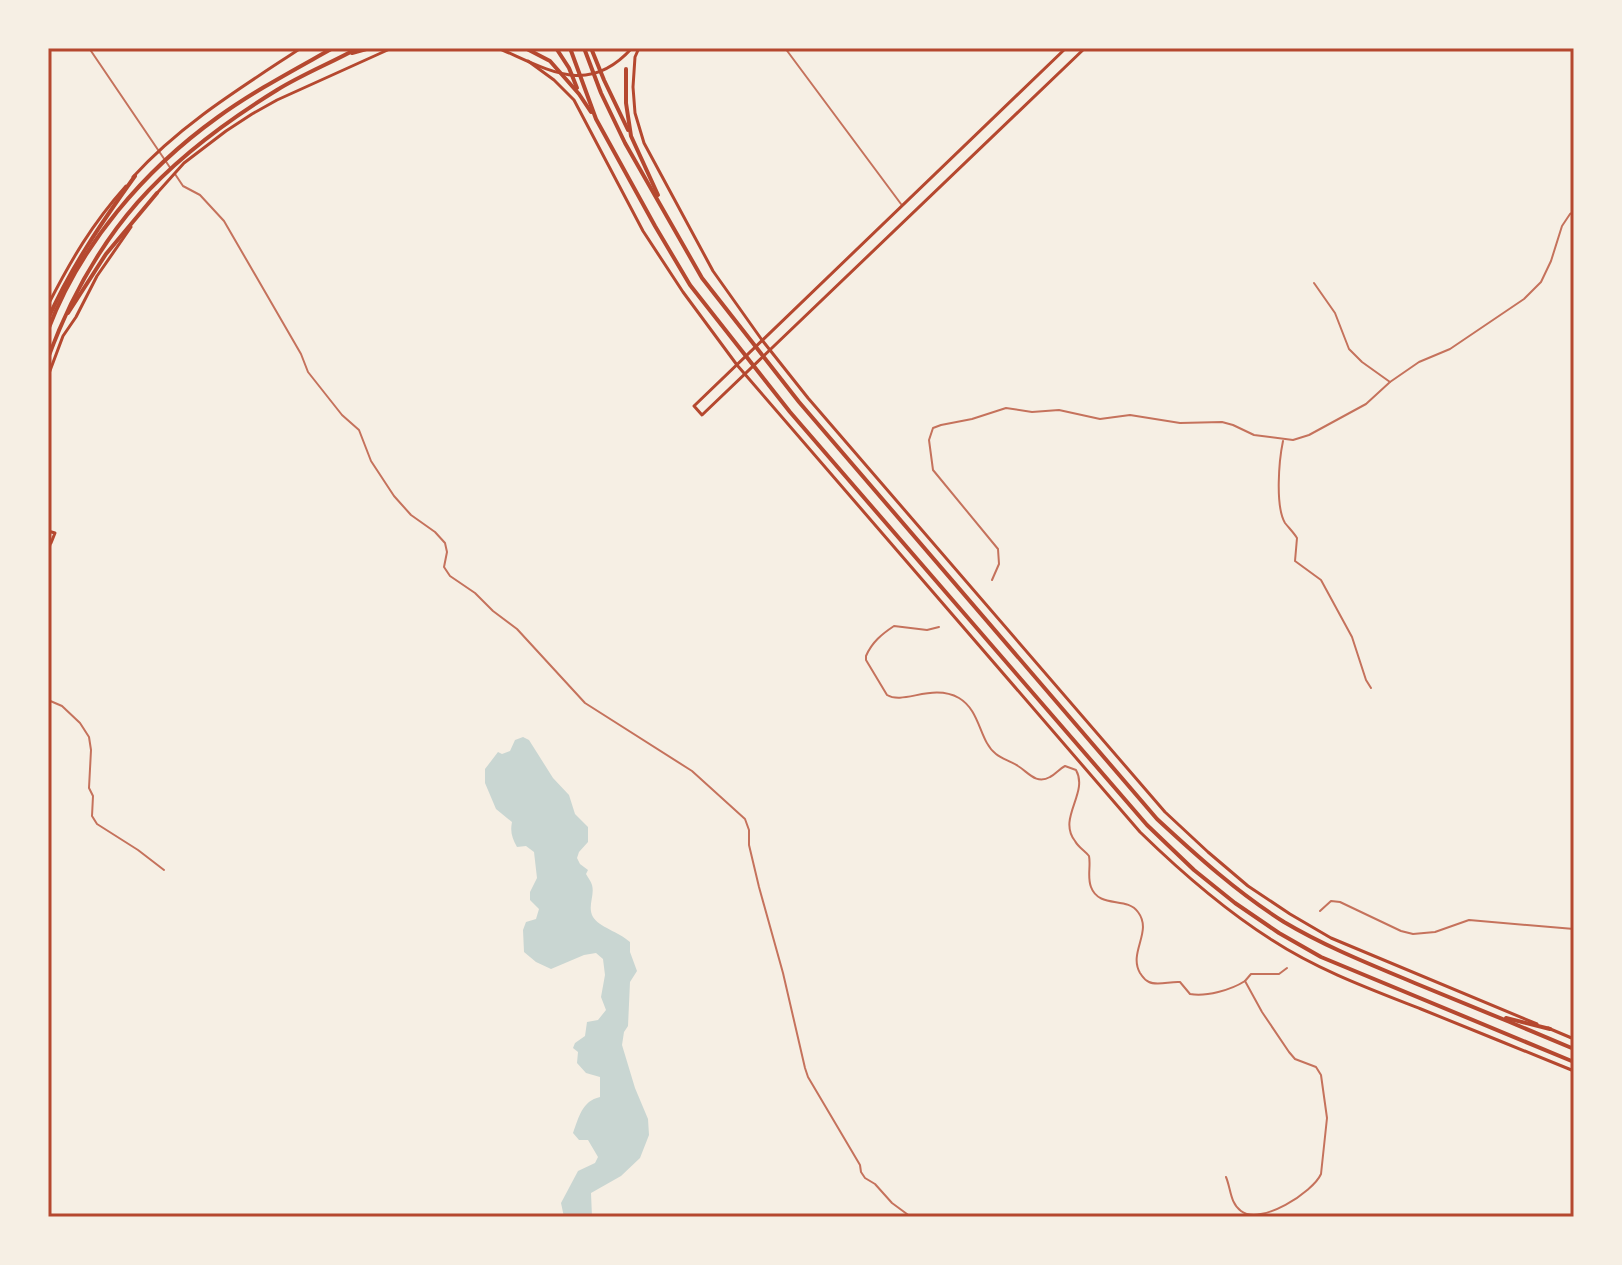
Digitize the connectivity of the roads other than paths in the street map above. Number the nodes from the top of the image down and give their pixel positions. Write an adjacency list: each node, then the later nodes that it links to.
1 (89, 48): 61 (street)
2 (301, 48): 24 (main road)
3 (333, 48): 33 (highway)
4 (358, 48): 18 (highway)
5 (370, 48): 18 (highway)
6 (392, 48): 25 (main road)
7 (498, 48): 19 (main road)
8 (525, 48): 21 (highway)
9 (556, 48): 21 (highway)
10 (570, 48): 22 (highway)
11 (584, 48): 28 (highway)
12 (595, 48): 23 (highway)
13 (632, 48): 19 (main road)
14 (639, 48): 34 (main road)
15 (785, 48): 26 (street)
16 (1066, 48): 26 (main road)
17 (1082, 49): 35 (main road)
18 (345, 55): 32 (highway)
19 (528, 61): 37 (main road)
20 (626, 69): 23 (highway)
21 (579, 94): 22 (highway)
22 (596, 119): 58 (highway)
23 (631, 136): 28 (highway)
24 (135, 176): 30 (main road); 31 (highway)
25 (157, 193): 32 (highway); 39 (main road)
26 (903, 205): 34 (main road)
27 (1574, 212): 40 (street)
28 (669, 219): 54 (highway)
29 (1314, 283): 40 (street)
30 (48, 305)
31 (48, 319)
32 (60, 325): 36 (highway)
33 (48, 330)
34 (762, 340): 35 (main road); 37 (main road)
35 (770, 350): 38 (main road); 55 (main road)
36 (48, 358)
37 (737, 365): 38 (main road); 38 (main road)
38 (744, 374): 59 (main road)
39 (48, 376)
40 (1390, 382): 41 (street)
41 (1283, 440): 45 (street); 47 (street)
42 (48, 531): 43 (main road)
43 (50, 543): 44 (street)
44 (48, 554)
45 (992, 580)
46 (939, 627): 53 (street)
47 (1371, 688)
48 (48, 700): 49 (street)
49 (164, 870)
50 (1320, 911): 51 (street)
51 (1574, 929)
52 (1287, 968): 53 (street)
53 (1245, 981): 60 (street)
54 (1491, 1015): 55 (highway); 57 (highway)
55 (1550, 1029): 56 (main road)
56 (1574, 1039)
57 (1574, 1049)
58 (1574, 1062)
59 (1574, 1071)
60 (1226, 1177)
61 (911, 1217)

